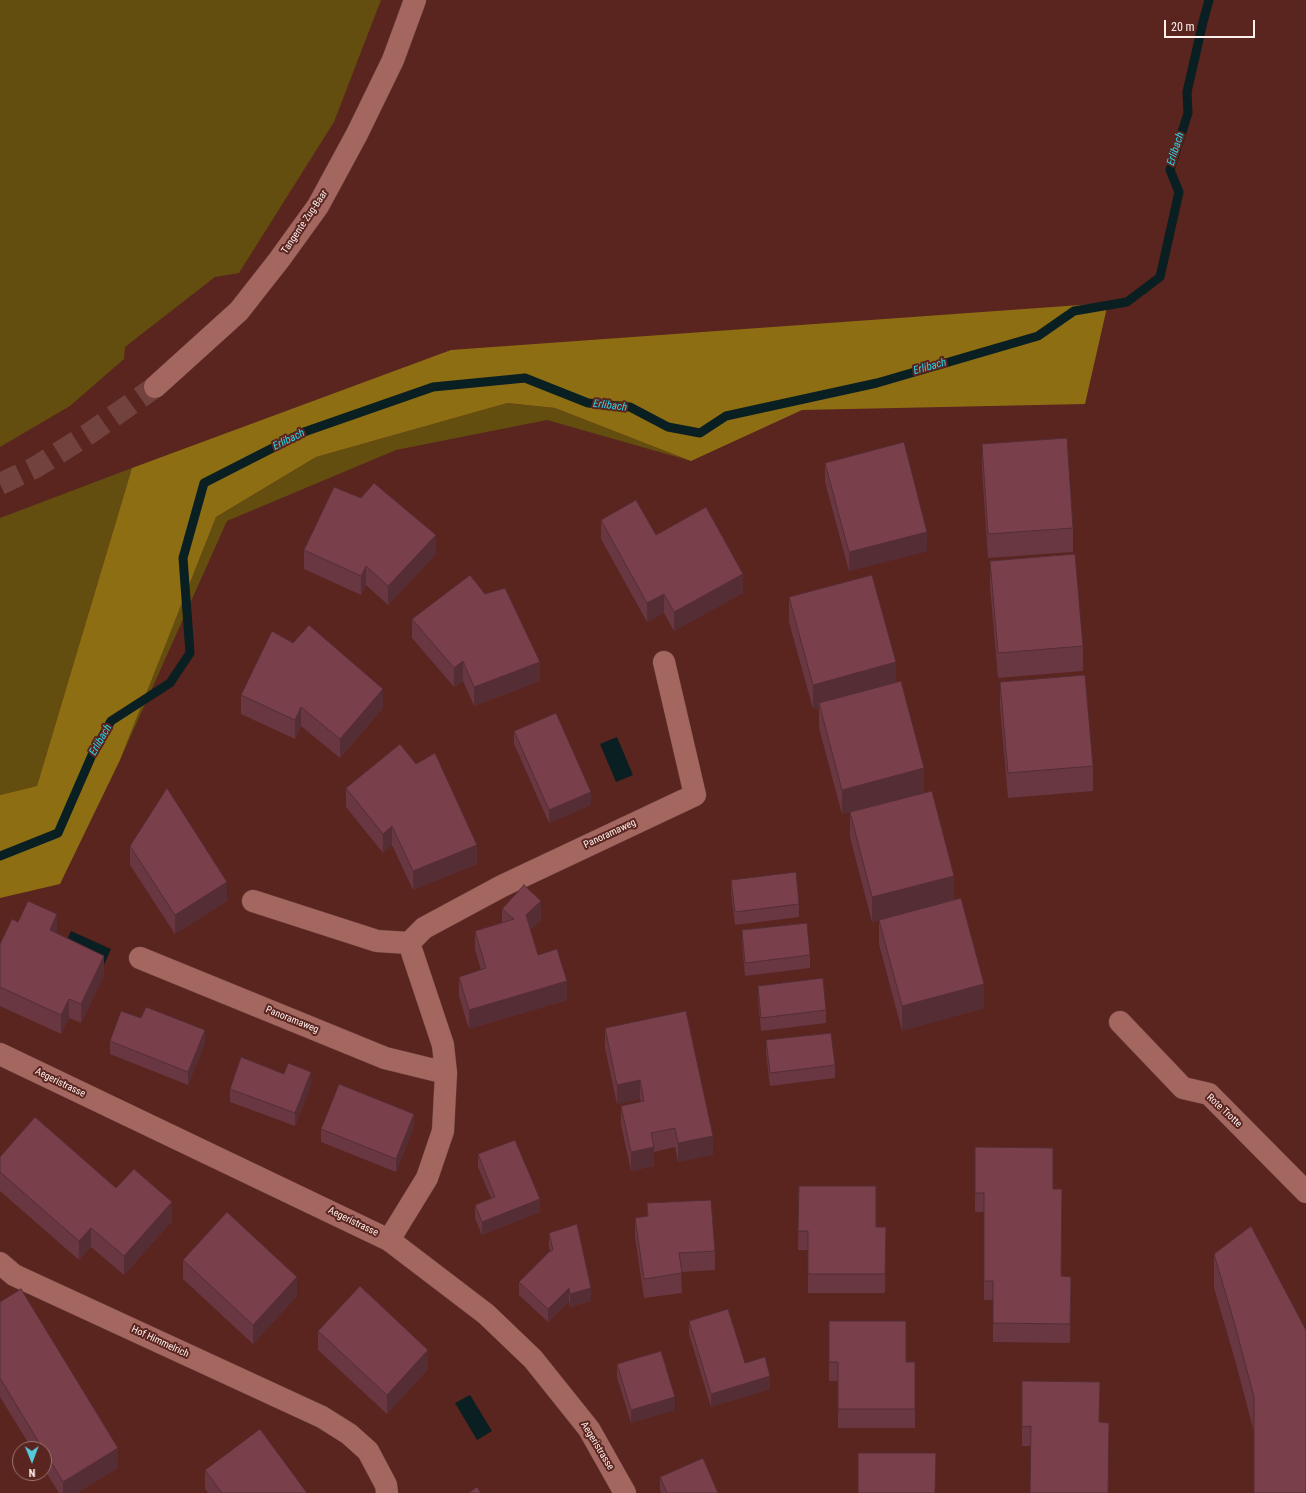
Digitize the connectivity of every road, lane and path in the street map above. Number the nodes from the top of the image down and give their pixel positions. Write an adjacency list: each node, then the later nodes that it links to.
1 (415, 0): 2 (street, Tangente Zug-Baar)
2 (154, 387)
3 (664, 662): 5 (street, Panoramaweg)
4 (253, 901): 5 (street)
5 (409, 942): 9 (street)
6 (140, 958): 9 (street, Panoramaweg)
7 (1120, 1022): 10 (street, Rote Trotte)
8 (0, 1054): 11 (street, Aegeristrasse)
9 (446, 1073): 11 (street)
10 (1306, 1192)
11 (389, 1240): 14 (street, Aegeristrasse)
12 (0, 1263): 13 (street, Hof Himmelrich)
13 (387, 1493)
14 (625, 1493)

